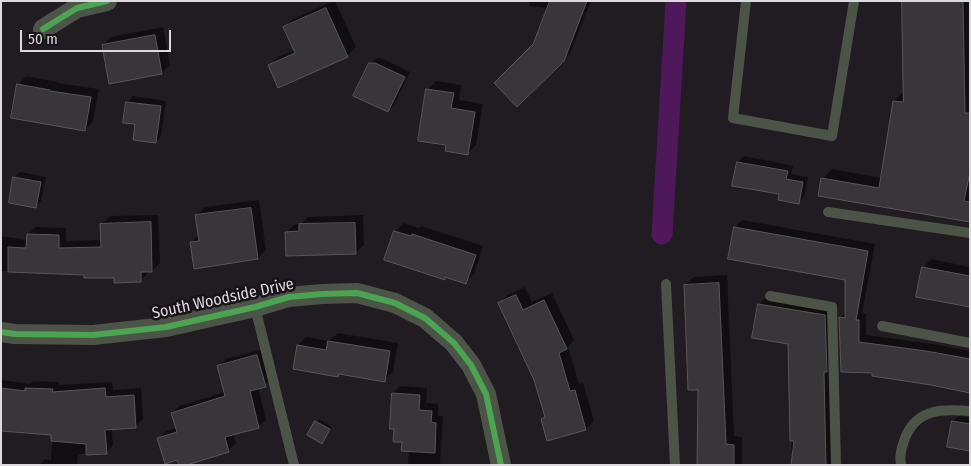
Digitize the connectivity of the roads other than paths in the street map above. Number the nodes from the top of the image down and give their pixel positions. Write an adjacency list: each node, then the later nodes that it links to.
1 (107, 1): 4 (street)
2 (746, 1): 3 (lane)
3 (854, 1)
4 (43, 29)
5 (828, 212): 6 (lane)
6 (970, 233)
7 (666, 284): 16 (lane)
8 (770, 296): 17 (lane)
9 (255, 307): 11 (street, South Woodside Drive); 14 (lane); 15 (street, South Woodside Drive)
10 (882, 326): 12 (lane)
11 (1, 332)
12 (970, 343)
13 (970, 411): 18 (lane)
14 (294, 465)
15 (501, 465)
16 (675, 465)
17 (836, 465)
18 (901, 465)

